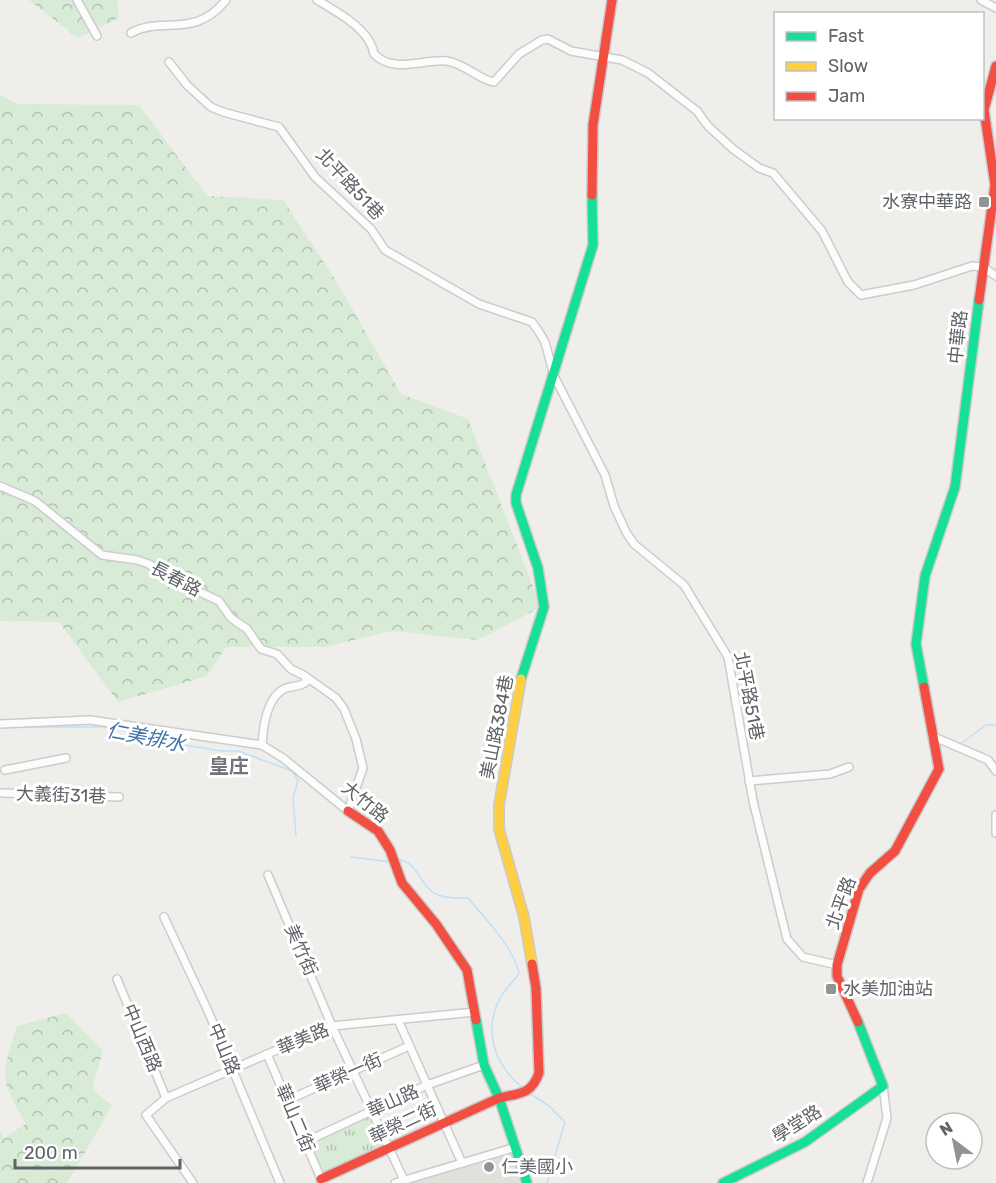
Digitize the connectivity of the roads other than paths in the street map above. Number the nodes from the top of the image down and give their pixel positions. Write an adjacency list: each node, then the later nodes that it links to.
1 (77, 0): 8 (street)
2 (226, 0): 7 (street)
3 (317, 0): 9 (street)
4 (612, 0): 9 (street)
5 (981, 0): 6 (street)
6 (996, 8)
7 (131, 33)
8 (97, 36)
9 (604, 56): 13 (street); 15 (street)
10 (169, 62): 15 (street, 北平路51巷)
11 (996, 66): 12 (street, 中華路)
12 (992, 138): 13 (street, 中華路)
13 (982, 267): 14 (street); 17 (street, 中華路)
14 (996, 276)
15 (554, 376): 26 (street, 北平路51巷); 46 (street, 美山路384巷)
16 (0, 486): 18 (street, 長春路)
17 (920, 610): 20 (street, 北平路)
18 (305, 676): 21 (street); 29 (street, 長春路)
19 (0, 724): 21 (street, 大竹路)
20 (932, 736): 25 (street); 34 (street, 北平路)
21 (262, 745): 29 (street, 大竹路)
22 (66, 758): 24 (street)
23 (849, 767): 26 (street)
24 (4, 770)
25 (996, 771)
26 (749, 781): 34 (street, 北平路51巷)
27 (3, 793): 28 (street, 大義街31巷)
28 (119, 797)
29 (348, 811): 36 (street, 大竹路)
30 (996, 814): 31 (street)
31 (996, 833)
32 (268, 875): 38 (street, 美竹街)
33 (164, 917): 42 (street, 中山路)
34 (837, 965): 45 (street)
35 (117, 979): 47 (street, 中山西路)
36 (475, 1012): 37 (street, 華美路); 41 (street, 大竹路)
37 (398, 1020): 38 (street, 華美路); 39 (street)
38 (332, 1026): 40 (street, 華美路); 43 (street, 美竹街)
39 (409, 1046): 43 (street, 華榮一街); 44 (street)
40 (267, 1054): 42 (street, 華美路); 49 (street, 華山二街)
41 (484, 1065): 44 (street, 華山路); 48 (street, 大竹路)
42 (232, 1069): 47 (street, 華美路); 59 (street, 中山路)
43 (353, 1071): 49 (street, 華榮一街); 50 (street, 美竹街)
44 (427, 1085): 50 (street, 華山路); 51 (street)
45 (883, 1086): 62 (street, 學堂路); 63 (street)
46 (525, 1092): 48 (street, 華榮二街)
47 (166, 1098): 58 (street, 華美路)
48 (499, 1098): 51 (street, 華榮二街); 54 (street, 大竹路)
49 (288, 1100): 52 (street, 華山二街)
50 (372, 1110): 52 (street, 華山路); 53 (street, 美竹街)
51 (444, 1122): 53 (street, 華榮二街); 55 (street)
52 (305, 1142): 57 (street, 華山二街)
53 (389, 1147): 56 (street, 美竹街); 57 (street, 華榮二街)
54 (516, 1147): 55 (street); 61 (street, 大竹路)
55 (462, 1163): 56 (street)
56 (404, 1180): 60 (street)
57 (322, 1181)
58 (193, 1183)
59 (279, 1183)
60 (395, 1183)
61 (527, 1183)
62 (723, 1183)
63 (867, 1183)

